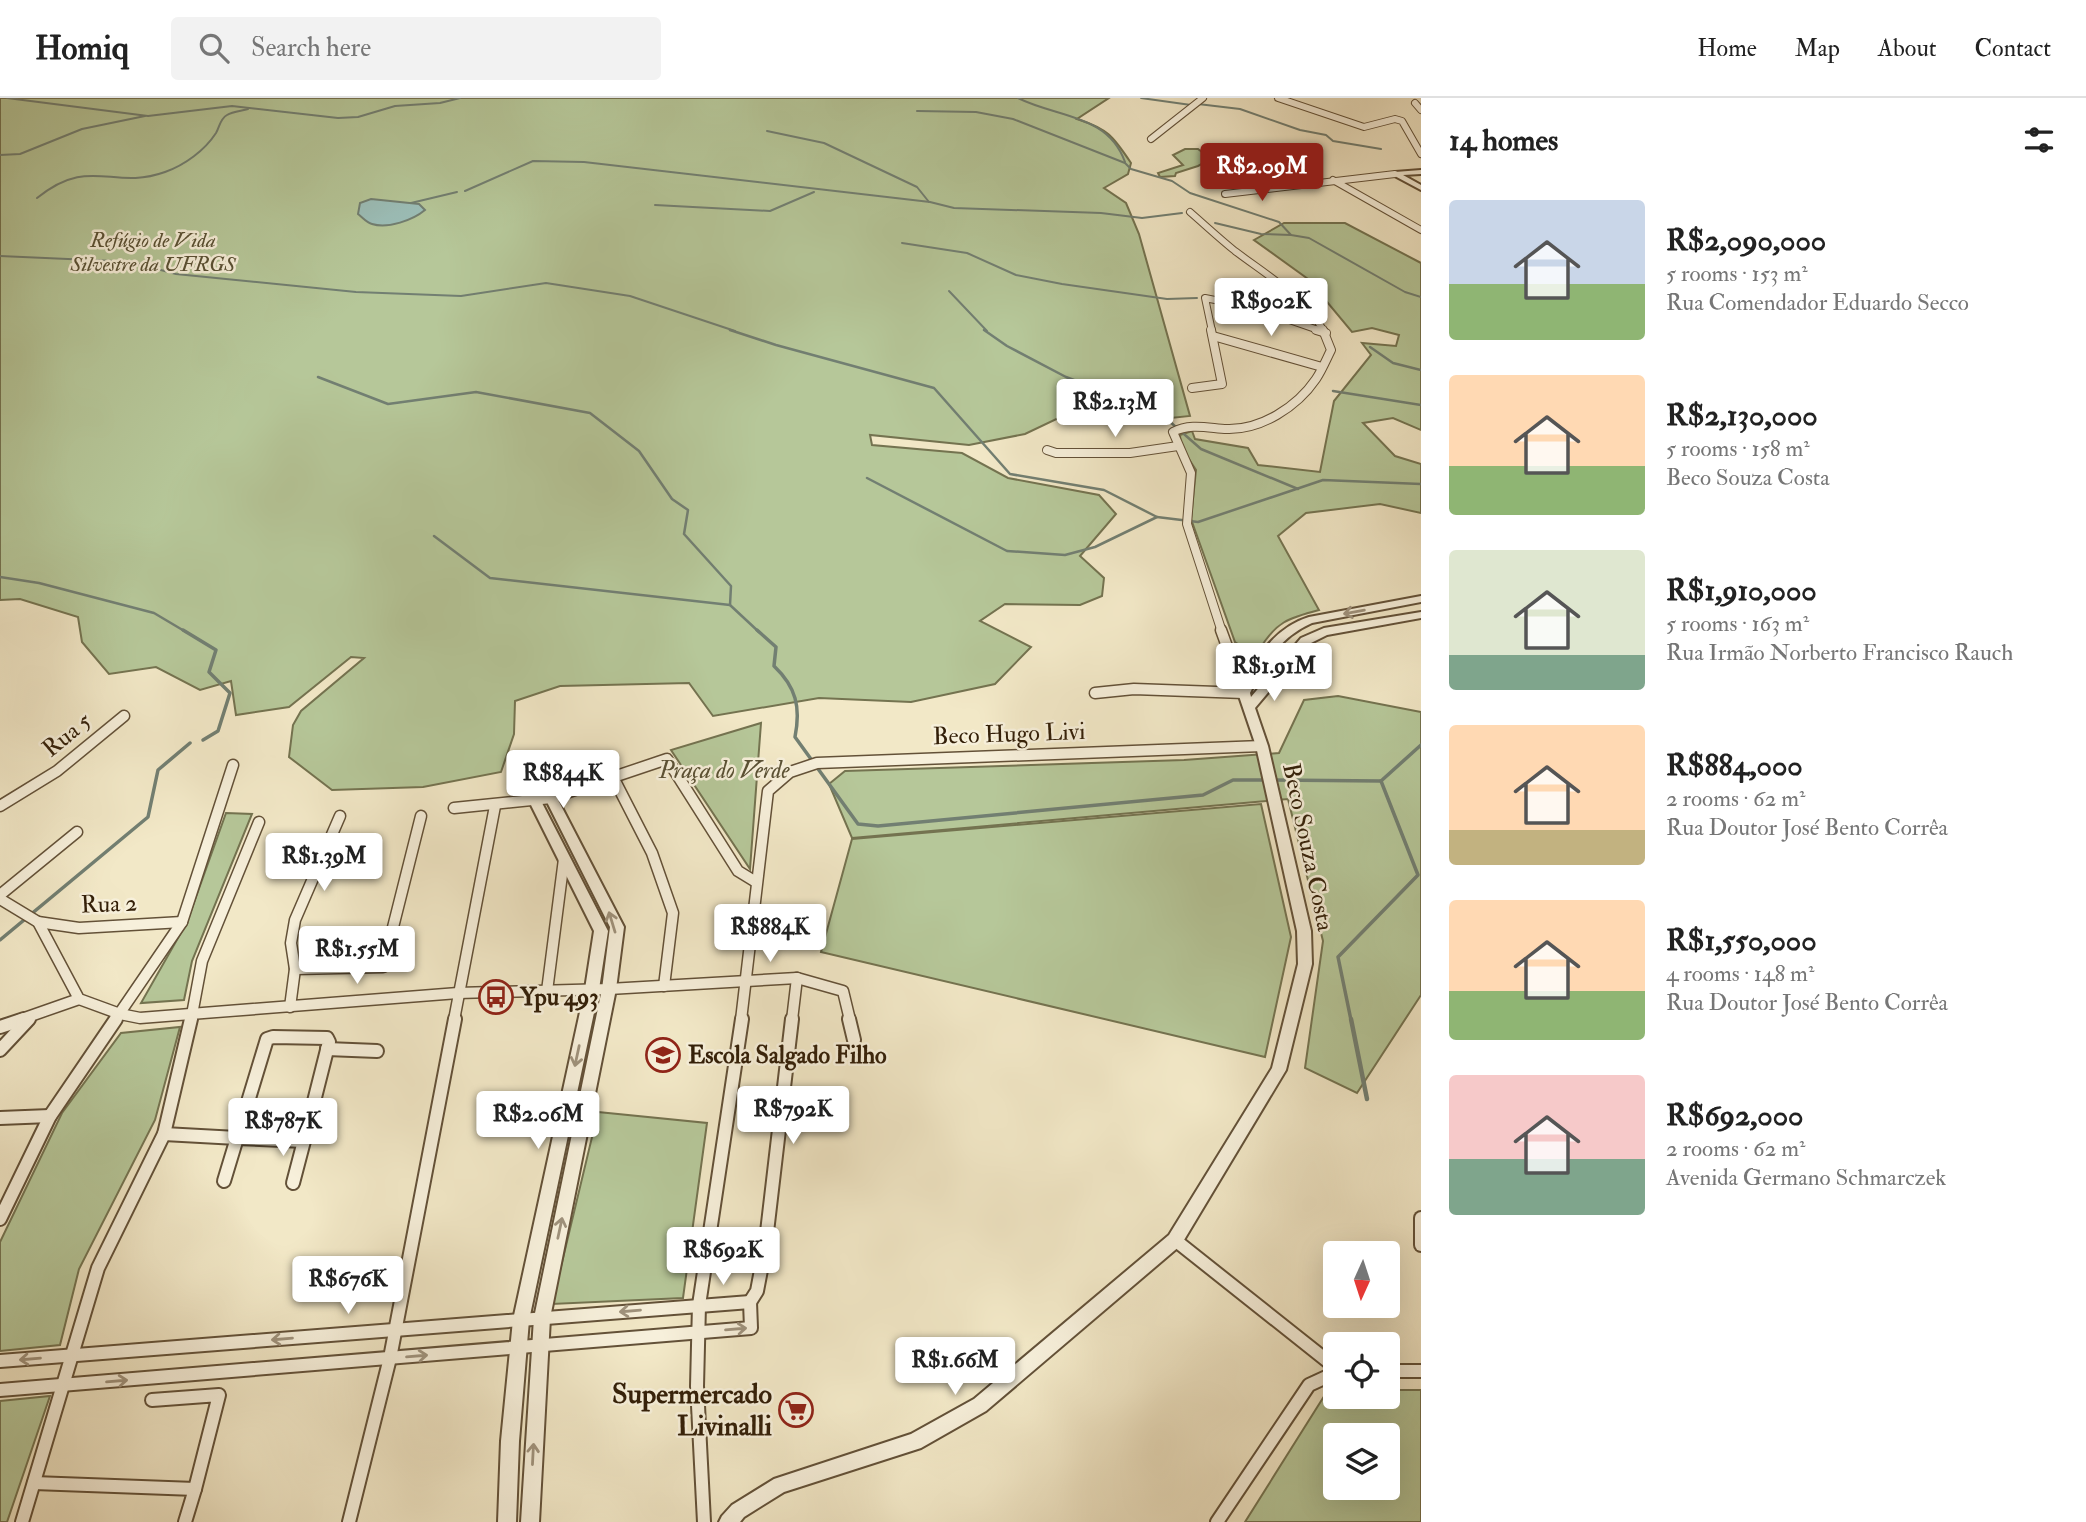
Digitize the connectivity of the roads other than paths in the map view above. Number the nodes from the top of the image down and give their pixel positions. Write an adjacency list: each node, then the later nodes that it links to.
1 (1203, 98): 5 (street)
2 (1278, 98): 6 (street)
3 (1415, 103): 4 (street)
4 (1421, 110)
5 (1150, 139)
6 (1421, 154)
7 (1421, 172): 8 (street)
8 (1395, 174): 9 (street); 10 (street)
9 (1333, 180): 11 (street); 13 (street)
10 (1421, 188)
11 (1225, 194)
12 (1190, 212): 14 (street)
13 (1421, 230)
14 (1326, 333): 15 (street); 16 (street)
15 (1213, 336): 16 (street); 17 (street)
16 (1322, 367): 18 (street)
17 (1192, 388)
18 (1178, 446): 19 (street); 23 (street, Beco Souza Costa)
19 (1047, 450)
20 (1421, 599): 23 (street, one-way to 23)
21 (1421, 615): 24 (street)
22 (1095, 693): 23 (street)
23 (1244, 693): 24 (street, Beco Souza Costa)
24 (1249, 707): 26 (street, Beco Souza Costa)
25 (124, 716): 31 (street, Rua 5)
26 (1262, 746): 39 (street, Beco Hugo Livi); 70 (street, Beco Souza Costa)
27 (233, 765): 42 (street)
28 (613, 777): 29 (street); 39 (street); 46 (street)
29 (551, 798): 30 (street); 48 (street, one-way to 29)
30 (534, 801): 32 (street); 38 (street)
31 (0, 806)
32 (495, 806): 33 (street); 50 (street)
33 (454, 808)
34 (340, 816): 43 (street)
35 (421, 816): 43 (street)
36 (259, 822): 54 (street)
37 (77, 832): 40 (street)
38 (564, 859): 47 (street); 49 (street)
39 (756, 882): 45 (street)
40 (0, 897): 41 (street)
41 (38, 922): 42 (street, Rua 2); 51 (street)
42 (182, 922): 53 (street)
43 (295, 969): 52 (street)
44 (797, 978): 45 (street); 57 (street); 72 (street)
45 (747, 982): 46 (street); 73 (street)
46 (664, 986): 48 (street)
47 (592, 989): 48 (street); 49 (street); 75 (street, one-way to 75)
48 (609, 989): 74 (street, one-way to 48)
49 (547, 991): 50 (street)
50 (458, 993): 52 (street); 76 (street)
51 (79, 999): 53 (street); 55 (street)
52 (290, 1007): 54 (street)
53 (120, 1014): 54 (street); 61 (street)
54 (192, 1015): 63 (street)
55 (31, 1018): 56 (street); 59 (street)
56 (0, 1027)
57 (854, 1040)
58 (327, 1049): 60 (street); 64 (street); 65 (street)
59 (0, 1050)
60 (377, 1051)
61 (50, 1116): 62 (street); 69 (street)
62 (0, 1118)
63 (164, 1134): 64 (street); 80 (street)
64 (237, 1138): 65 (street); 66 (street)
65 (304, 1141): 67 (street)
66 (224, 1181)
67 (293, 1183)
68 (1421, 1218): 71 (street)
69 (0, 1219)
70 (1175, 1240): 81 (street); 98 (street, Beco Souza Costa)
71 (1421, 1245)
72 (750, 1302): 73 (street); 77 (street, one-way to 72)
73 (699, 1306): 74 (street, one-way to 74); 77 (street)
74 (542, 1318): 75 (street); 78 (street)
75 (521, 1320): 76 (street); 79 (street)
76 (394, 1330): 80 (street, one-way to 80); 82 (street)
77 (696, 1332): 78 (street); 97 (street)
78 (539, 1345): 79 (street); 96 (street, one-way to 78)
79 (517, 1347): 82 (street, one-way to 79); 95 (street)
80 (71, 1356): 83 (street, one-way to 83); 87 (street)
81 (1323, 1357)
82 (390, 1358): 87 (street, one-way to 82); 94 (street)
83 (0, 1362)
84 (1400, 1371): 85 (street)
85 (1421, 1371)
86 (1323, 1377): 99 (street)
87 (64, 1385): 88 (street); 90 (street)
88 (0, 1390)
89 (152, 1400): 91 (street)
90 (34, 1483): 91 (street); 92 (street)
91 (195, 1489): 93 (street)
92 (22, 1522)
93 (185, 1522)
94 (349, 1522)
95 (507, 1522)
96 (530, 1522)
97 (704, 1522)
98 (728, 1522)
99 (1217, 1522)

